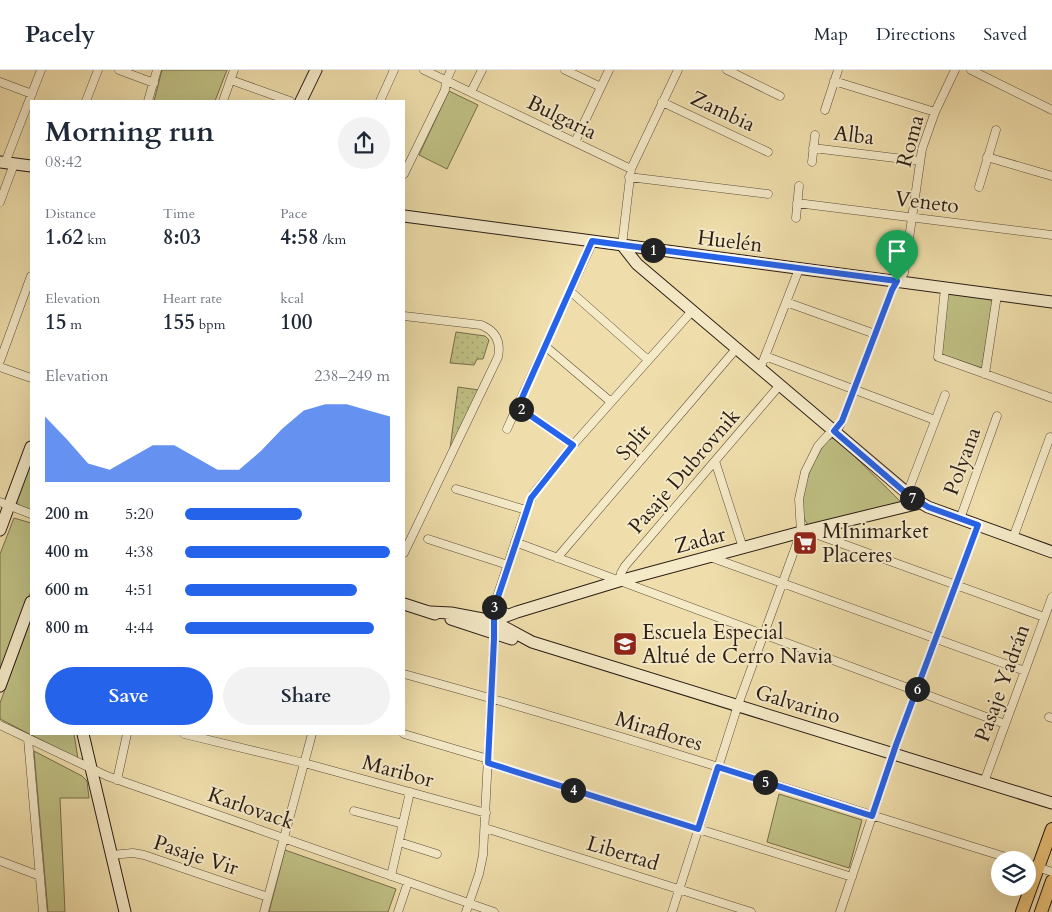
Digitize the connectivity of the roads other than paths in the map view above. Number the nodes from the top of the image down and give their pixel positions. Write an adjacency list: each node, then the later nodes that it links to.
1 (41, 70): 25 (street)
2 (98, 70): 27 (street)
3 (119, 70): 22 (street)
4 (157, 70): 22 (street)
5 (234, 70): 18 (street)
6 (316, 70): 31 (main road)
7 (394, 70): 32 (street)
8 (424, 70): 19 (street, Bulgaria)
9 (451, 70): 19 (street)
10 (482, 70): 24 (street)
11 (565, 70): 23 (street)
12 (609, 70): 23 (street)
13 (678, 70): 33 (street)
14 (727, 70): 26 (street)
15 (838, 70): 20 (street)
16 (956, 70): 36 (street, Roma)
17 (971, 70): 35 (street)
18 (231, 80): 29 (street); 30 (street)
19 (446, 81): 24 (street, Bulgaria); 43 (street)
20 (834, 81): 34 (street); 36 (street)
21 (0, 82): 25 (street)
22 (154, 83): 28 (street)
23 (601, 87): 39 (street)
24 (471, 92): 39 (street, Bulgaria)
25 (32, 94): 46 (street)
26 (780, 96)
27 (86, 100)
28 (148, 100)
29 (223, 100)
30 (287, 100)
31 (302, 100)
32 (380, 100)
33 (662, 102): 41 (street, Zambia); 48 (street)
34 (825, 110)
35 (1052, 110)
36 (935, 112): 44 (street, Roma)
37 (996, 130): 42 (street)
38 (815, 135): 40 (street, Alba)
39 (574, 142): 48 (street, Bulgaria)
40 (813, 148): 44 (street, Alba); 45 (street, Alba)
41 (768, 152)
42 (987, 157): 49 (street); 51 (street)
43 (407, 159)
44 (920, 161): 56 (street, Roma)
45 (812, 162)
46 (6, 163): 47 (main road); 53 (street)
47 (30, 166)
48 (630, 173): 52 (street, Bulgaria); 60 (street)
49 (1052, 176)
50 (799, 186): 54 (street)
51 (979, 187)
52 (768, 194)
53 (0, 202)
54 (797, 203): 56 (street, Veneto); 57 (street)
55 (405, 216): 59 (main road, Huelén)
56 (912, 217): 58 (street, Veneto); 65 (street, Roma)
57 (796, 218)
58 (1052, 235)
59 (592, 241): 60 (main road, Huelén); 67 (street)
60 (622, 245): 61 (main road, Huelén); 62 (main road)
61 (644, 248): 62 (main road); 63 (main road, Huelén)
62 (635, 262): 71 (main road)
63 (799, 269): 65 (main road, Huelén); 69 (street)
64 (30, 279): 78 (street)
65 (897, 281): 66 (main road, Huelén); 73 (street, Roma)
66 (945, 288): 68 (main road, Huelén); 81 (street)
67 (570, 291): 74 (street); 77 (street)
68 (997, 295): 70 (main road, Huelén); 81 (street)
69 (786, 302): 73 (street); 76 (street)
70 (1052, 302)
71 (692, 311): 75 (main road); 77 (street)
72 (405, 316): 111 (street)
73 (875, 334): 84 (street, Roma)
74 (545, 346): 87 (street); 88 (street)
75 (736, 349): 80 (main road); 114 (street, Split)
76 (765, 356): 80 (street); 84 (street)
77 (648, 360): 87 (street)
78 (0, 361)
79 (0, 366): 82 (street)
80 (760, 369): 83 (main road)
81 (986, 374): 86 (street)
82 (30, 378)
83 (780, 386): 92 (main road); 96 (street, Pasaje Dubrovnik)
84 (854, 389): 90 (street); 92 (street, Roma)
85 (945, 395): 90 (street)
86 (1052, 398)
87 (612, 402): 94 (street)
88 (518, 407): 91 (street); 94 (street)
89 (997, 416): 103 (street, Polyana)
90 (935, 420): 98 (street)
91 (507, 429)
92 (834, 431): 98 (main road); 106 (street, Roma)
93 (1050, 436): 107 (street)
94 (573, 445): 101 (street)
95 (30, 449): 100 (main road)
96 (715, 461): 110 (street); 116 (street, Pasaje Dubrovnik)
97 (456, 489): 101 (street)
98 (907, 494): 99 (main road)
99 (920, 503): 103 (main road); 106 (main road, Zadar)
100 (5, 504): 102 (street); 105 (main road)
101 (526, 510): 109 (street)
102 (30, 514)
103 (960, 519): 104 (main road)
104 (978, 525): 107 (main road); 118 (street)
105 (0, 530)
106 (804, 532): 110 (main road, Zadar); 117 (street); 118 (street)
107 (1013, 538): 112 (main road)
108 (428, 540): 115 (street)
109 (515, 542): 114 (street); 115 (street)
110 (743, 548): 113 (main road, Zadar)
111 (405, 551)
112 (1052, 552)
113 (710, 557): 116 (main road, Zadar); 117 (street)
114 (557, 558): 116 (street)
115 (508, 565): 122 (street)
116 (619, 581): 123 (main road, Zadar); 127 (street)
117 (783, 583): 127 (street); 128 (street)
118 (956, 585): 124 (street); 128 (street)
119 (1052, 596): 124 (street, Pasaje Yadrán)
120 (405, 604): 125 (main road, Galvarino)
121 (30, 605): 132 (main road)
122 (495, 605): 123 (main road); 125 (street)
123 (512, 613): 125 (main road, Zadar); 126 (main road)
124 (1044, 618): 130 (street, Pasaje Yadrán)
125 (494, 626): 126 (main road, Galvarino); 129 (main road, Galvarino); 134 (street)
126 (516, 633): 129 (main road, Galvarino)
127 (764, 635): 133 (street); 135 (street)
128 (936, 639): 130 (street); 133 (street)
129 (532, 642): 135 (main road, Galvarino)
130 (1025, 671): 136 (street, Pasaje Yadrán)
131 (405, 674): 134 (street, Miraflores)
132 (0, 686)
133 (916, 691): 136 (street); 144 (street)
134 (492, 698): 145 (street); 147 (street, Miraflores)
135 (738, 705): 144 (main road, Galvarino); 147 (street)
136 (1005, 724): 150 (street, Pasaje Yadrán)
137 (0, 725): 143 (street, Karlovack)
138 (405, 734): 145 (street)
139 (83, 735): 148 (main road)
140 (127, 735): 149 (street)
141 (188, 735): 146 (street, Maribor)
142 (312, 735): 146 (street)
143 (28, 739): 148 (street, Karlovack); 169 (street)
144 (893, 754): 150 (main road, Galvarino); 155 (street)
145 (488, 761): 154 (street); 158 (street)
146 (304, 763): 151 (street, Maribor); 160 (street)
147 (718, 767): 155 (street, Miraflores); 158 (street)
148 (91, 769): 149 (street, Karlovack); 163 (main road)
149 (117, 780): 160 (street, Karlovack)
150 (984, 782): 152 (main road, Galvarino)
151 (410, 792): 154 (street, Maribor); 156 (street)
152 (1052, 803)
153 (354, 811): 156 (street)
154 (486, 814): 157 (street)
155 (872, 816): 162 (street, Miraflores); 171 (street)
156 (403, 824): 161 (street)
157 (484, 828): 174 (street, Libertad); 177 (street)
158 (698, 829): 171 (street); 174 (street)
159 (1052, 829): 165 (main road)
160 (284, 838): 170 (street, Karlovack); 176 (street)
161 (398, 842): 164 (street); 170 (street)
162 (991, 853)
163 (111, 854): 176 (street, Pasaje Vir); 179 (main road)
164 (438, 854)
165 (1036, 860)
166 (0, 861): 169 (street)
167 (1036, 867): 168 (street)
168 (1052, 872)
169 (40, 876): 178 (street)
170 (391, 876): 173 (street, Karlovack)
171 (852, 877): 186 (street)
172 (1052, 881): 188 (main road)
173 (408, 882): 177 (street, Karlovack); 181 (street)
174 (679, 889): 184 (street); 185 (street, Libertad)
175 (1026, 896): 187 (main road)
176 (268, 897): 180 (street)
177 (469, 903): 182 (street); 183 (street, Karlovack)
178 (43, 912)
179 (124, 912)
180 (264, 912)
181 (398, 912)
182 (466, 912)
183 (494, 912)
184 (672, 912)
185 (751, 912)
186 (840, 912)
187 (1022, 912)
188 (1041, 912)

